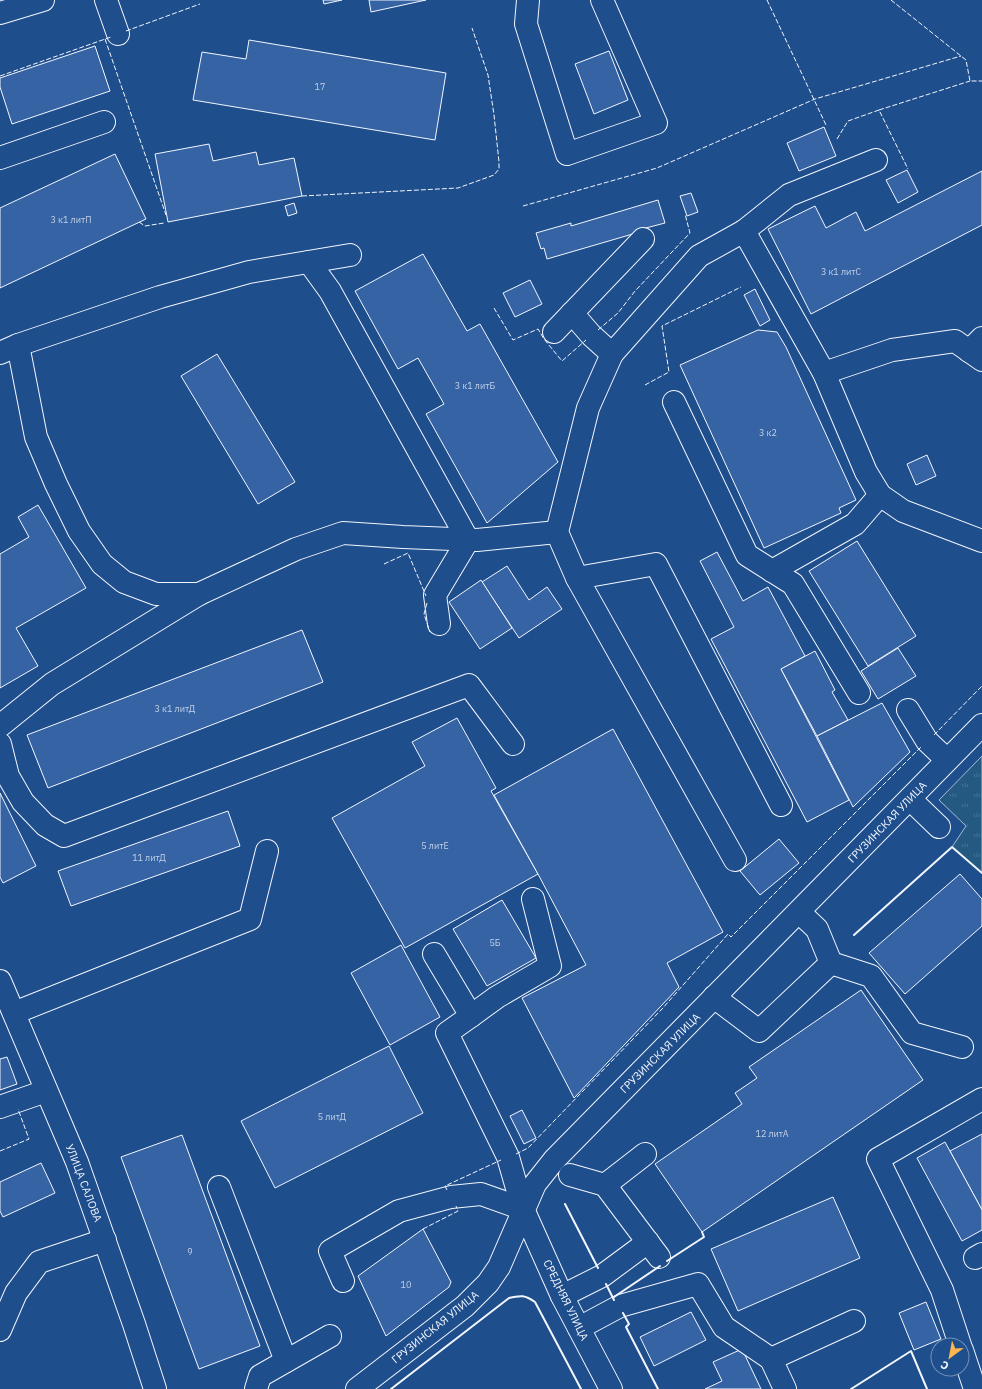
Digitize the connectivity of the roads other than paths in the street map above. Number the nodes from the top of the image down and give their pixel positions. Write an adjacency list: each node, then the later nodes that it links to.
1 (43, 0): 5 (street)
2 (106, 0): 6 (street)
3 (528, 0): 4 (street)
4 (602, 0)
5 (1, 10)
6 (118, 34)
7 (104, 122): 8 (street)
8 (0, 158)
9 (876, 160): 10 (street)
10 (744, 231): 18 (street); 19 (street)
11 (643, 239): 14 (street)
12 (350, 255): 13 (street)
13 (309, 262): 16 (street); 23 (street)
14 (572, 313): 15 (street); 18 (street)
15 (554, 332)
16 (9, 349): 27 (street)
17 (978, 350): 19 (street)
18 (612, 354): 22 (street)
19 (824, 373): 21 (street)
20 (674, 402): 25 (street)
21 (880, 495): 24 (street); 25 (street)
22 (557, 532): 23 (street); 26 (street)
23 (468, 540): 27 (street); 28 (street)
24 (982, 541)
25 (772, 571): 29 (street)
26 (577, 578): 37 (street); 40 (street)
27 (199, 594): 32 (street)
28 (439, 624)
29 (859, 693)
30 (908, 710): 35 (street)
31 (982, 725): 35 (street, ГРУЗИНСКАЯ УЛИЦА)
32 (0, 726)
33 (0, 744): 34 (street)
34 (513, 744)
35 (947, 760): 36 (street, ГРУЗИНСКАЯ УЛИЦА)
36 (910, 799): 38 (street); 42 (street, ГРУЗИНСКАЯ УЛИЦА)
37 (781, 805)
38 (939, 827)
39 (267, 851): 47 (street)
40 (735, 860)
41 (534, 899): 48 (street)
42 (799, 912): 44 (street); 46 (street, ГРУЗИНСКАЯ УЛИЦА)
43 (434, 954): 48 (street)
44 (831, 963): 46 (street); 49 (street)
45 (0, 981): 47 (street, УЛИЦА САЛОВА)
46 (714, 998): 57 (street, ГРУЗИНСКАЯ УЛИЦА)
47 (8, 1012): 50 (street, УЛИЦА САЛОВА)
48 (471, 1016): 57 (street, СРЕДНЯЯ УЛИЦА)
49 (962, 1047)
50 (46, 1091): 52 (street); 58 (street, УЛИЦА САЛОВА)
51 (982, 1099): 65 (street)
52 (0, 1106)
53 (645, 1154): 55 (street)
54 (570, 1174): 55 (street)
55 (605, 1186): 60 (street)
56 (219, 1187): 67 (street)
57 (523, 1209): 59 (street); 60 (street, СРЕДНЯЯ УЛИЦА); 71 (street, ГРУЗИНСКАЯ УЛИЦА)
58 (105, 1240): 63 (street); 69 (street, УЛИЦА САЛОВА)
59 (343, 1281)
60 (562, 1296): 62 (street, СРЕДНЯЯ УЛИЦА)
61 (854, 1321): 66 (street)
62 (579, 1328): 66 (street); 72 (street, СРЕДНЯЯ УЛИЦА)
63 (0, 1330)
64 (330, 1336): 67 (street)
65 (957, 1337)
66 (771, 1359): 73 (street)
67 (286, 1361): 70 (street)
68 (970, 1374): 74 (street)
69 (155, 1389)
70 (256, 1389)
71 (357, 1389)
72 (611, 1389)
73 (786, 1389)
74 (975, 1389)

